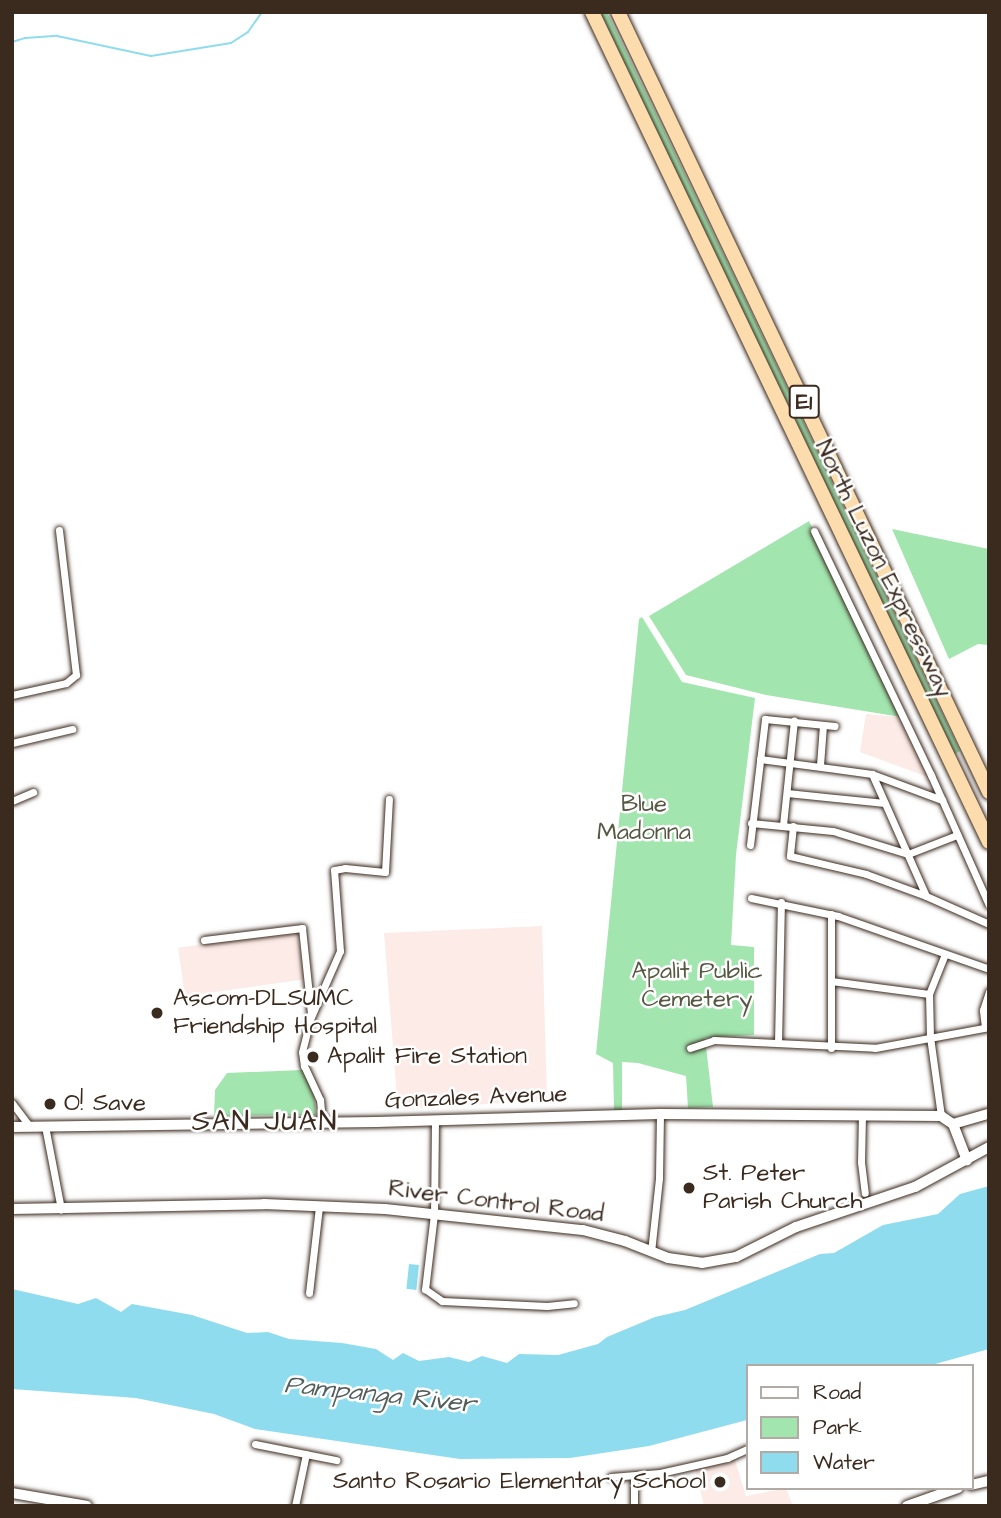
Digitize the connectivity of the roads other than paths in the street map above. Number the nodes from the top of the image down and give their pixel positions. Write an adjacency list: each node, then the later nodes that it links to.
1 (592, 12): 26 (highway, North Luzon Expressway / E1)
2 (618, 12): 16 (highway, North Luzon Expressway / E1)
3 (59, 530): 5 (street)
4 (814, 531): 19 (street)
5 (12, 695)
6 (794, 721): 7 (street); 11 (street); 12 (street)
7 (823, 725): 8 (street); 13 (street)
8 (835, 726)
9 (72, 729): 10 (street)
10 (12, 743)
11 (760, 759): 12 (street); 22 (street)
12 (790, 762): 13 (street); 17 (street)
13 (820, 765): 14 (street)
14 (872, 774): 19 (street); 21 (street)
15 (33, 792): 20 (street)
16 (989, 792)
17 (787, 793): 21 (street); 23 (street)
18 (389, 799): 41 (street)
19 (942, 800): 25 (street)
20 (12, 801)
21 (884, 803): 28 (street)
22 (751, 823): 23 (street); 27 (street)
23 (783, 825): 24 (street)
24 (793, 826): 28 (street); 29 (street)
25 (957, 835): 28 (street); 32 (street)
26 (989, 842)
27 (750, 845)
28 (908, 854): 29 (street)
29 (926, 895): 34 (street)
30 (751, 898): 31 (street)
31 (781, 902): 33 (street); 44 (street)
32 (989, 905)
33 (831, 914): 36 (street); 38 (street)
34 (989, 924)
35 (204, 940): 41 (street)
36 (945, 954): 37 (street); 40 (street)
37 (989, 969)
38 (831, 981): 40 (street); 46 (street)
39 (989, 991): 42 (street)
40 (929, 994): 43 (street)
41 (311, 1017): 53 (street)
42 (987, 1027): 43 (street)
43 (930, 1037): 46 (street); 51 (street)
44 (778, 1043): 45 (street); 46 (street)
45 (690, 1048)
46 (831, 1048)
47 (12, 1102): 56 (street)
48 (660, 1114): 50 (street, Gonzales Avenue); 52 (street, Gonzales Avenue); 65 (street)
49 (989, 1114): 54 (street)
50 (862, 1115): 51 (street, Gonzales Avenue); 60 (street)
51 (940, 1116): 54 (street)
52 (435, 1120): 53 (street, Gonzales Avenue); 64 (street)
53 (322, 1122): 57 (street, Gonzales Avenue)
54 (953, 1124): 59 (street)
55 (12, 1126): 56 (street, Gonzales Avenue)
56 (30, 1126): 57 (street, Gonzales Avenue)
57 (45, 1126): 63 (street)
58 (989, 1147): 59 (street, River Control Road)
59 (967, 1160): 65 (street, River Control Road)
60 (865, 1193)
61 (319, 1206): 63 (street, River Control Road); 64 (street, River Control Road); 66 (street)
62 (12, 1209): 63 (street, River Control Road)
63 (61, 1209)
64 (434, 1214): 65 (street, River Control Road); 67 (street)
65 (651, 1252)
66 (309, 1293)
67 (574, 1303)
68 (255, 1444): 70 (street)
69 (746, 1449): 73 (street)
70 (306, 1454): 71 (street); 77 (street)
71 (336, 1460)
72 (611, 1477): 73 (street)
73 (634, 1477): 78 (street)
74 (949, 1490): 79 (street)
75 (12, 1493): 76 (street)
76 (87, 1506)
77 (295, 1506)
78 (634, 1506)
79 (906, 1506)

